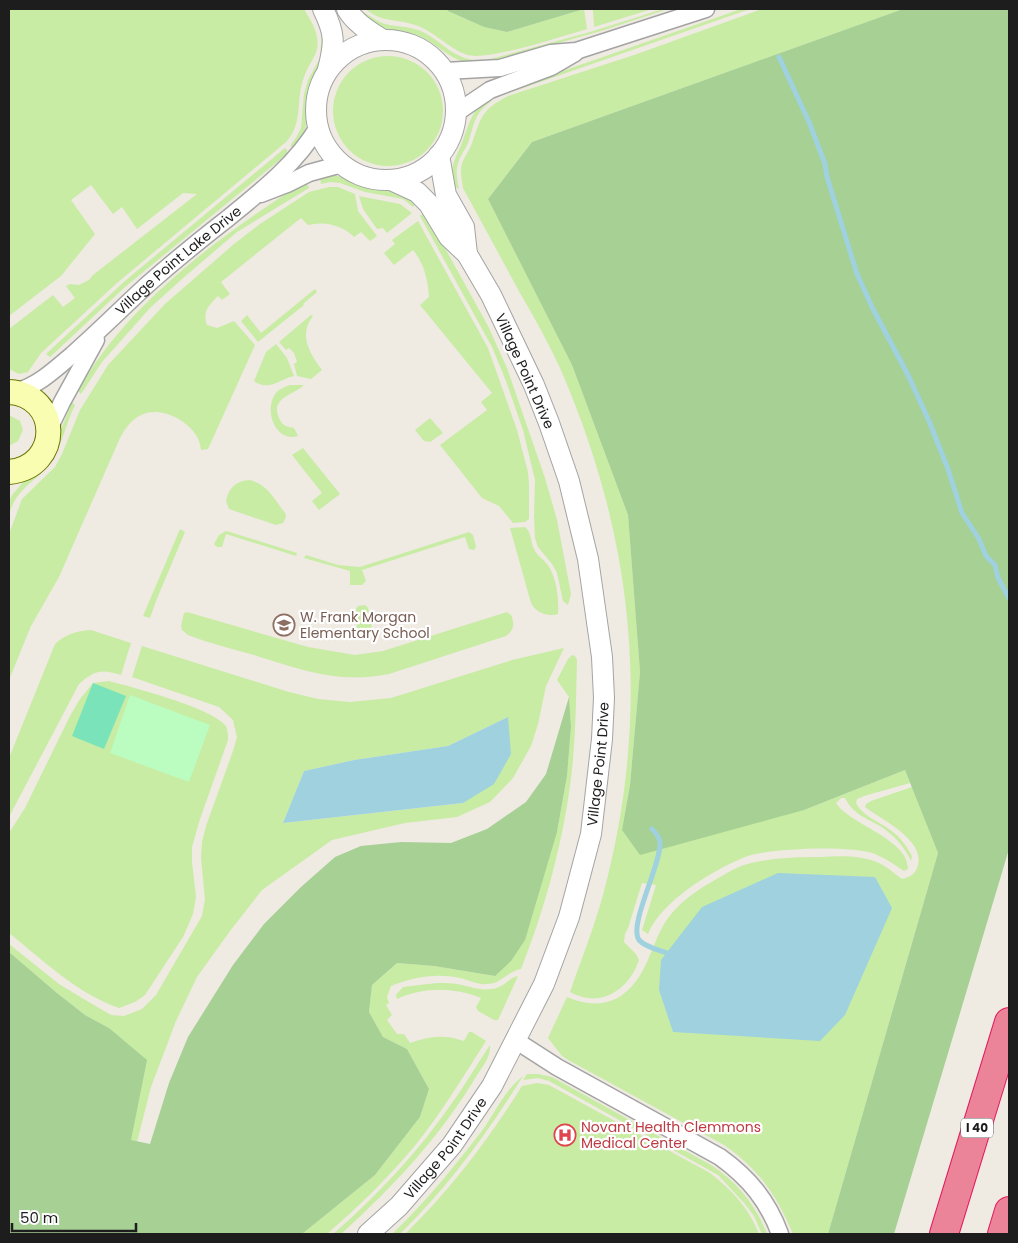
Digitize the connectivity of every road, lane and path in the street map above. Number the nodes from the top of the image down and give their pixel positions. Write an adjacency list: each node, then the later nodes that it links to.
1 (323, 9): 7 (street)
2 (347, 9): 4 (street)
3 (706, 9): 5 (street)
4 (383, 40): 6 (street); 7 (street)
5 (576, 52): 6 (street); 8 (street)
6 (445, 71): 8 (street)
7 (326, 72): 9 (street)
8 (456, 113): 10 (street)
9 (318, 127): 11 (street); 13 (street, Village Point Lake Drive)
10 (439, 155): 12 (street); 14 (street, Village Point Drive)
11 (342, 164): 12 (street); 13 (street, Village Point Lake Drive)
12 (391, 180): 14 (street, Village Point Drive)
13 (254, 197): 15 (street, Village Point Lake Drive)
14 (467, 254): 20 (street, Village Point Drive)
15 (104, 327): 16 (street, Village Point Lake Drive); 17 (street, Village Point Lake Drive)
16 (12, 392): 17 (main road)
17 (49, 429): 18 (main road)
18 (12, 476)
19 (1009, 1022): 24 (highway, I 40)
20 (515, 1040): 22 (street, Village Point Drive); 23 (street)
21 (1009, 1211): 25 (highway)
22 (368, 1234)
23 (780, 1234)
24 (944, 1234)
25 (1002, 1234)

